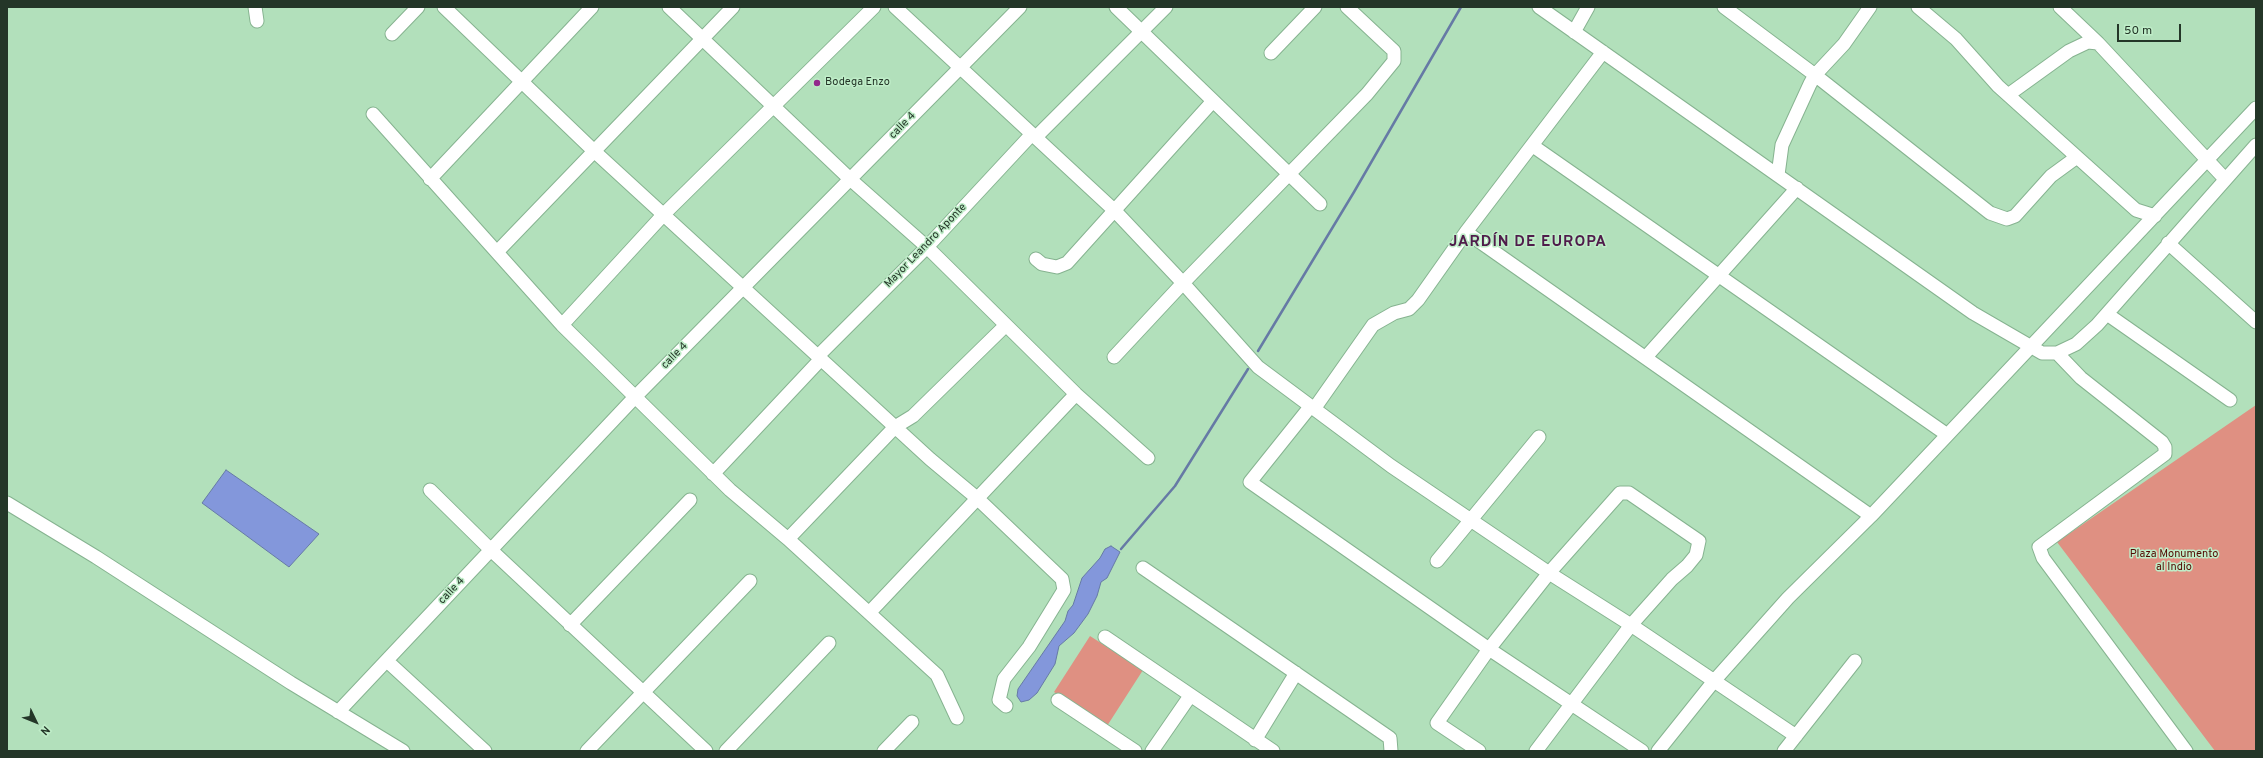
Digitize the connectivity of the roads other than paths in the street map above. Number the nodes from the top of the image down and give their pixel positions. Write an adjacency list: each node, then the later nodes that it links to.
1 (255, 7): 20 (street)
2 (418, 7): 23 (street)
3 (444, 7): 30 (street)
4 (592, 7): 30 (street)
5 (669, 7): 24 (street)
6 (733, 7): 24 (street)
7 (874, 7): 33 (street)
8 (894, 7): 28 (street)
9 (1020, 7): 28 (street, calle 4)
10 (1116, 7): 21 (street)
11 (1166, 7): 21 (street, Mayor Leandro Aponte)
12 (1315, 7): 27 (street)
13 (1347, 7): 42 (street)
14 (1539, 7): 22 (street)
15 (1588, 7): 22 (street)
16 (1724, 7): 29 (street)
17 (1870, 7): 29 (street)
18 (1918, 7): 31 (street)
19 (2060, 7): 25 (street)
20 (257, 21)
21 (1141, 32): 32 (street); 36 (street, Mayor Leandro Aponte)
22 (1574, 32): 26 (street)
23 (392, 34)
24 (702, 39): 33 (street); 39 (street)
25 (2098, 43): 31 (street); 41 (street)
26 (1603, 52): 38 (street); 43 (street)
27 (1271, 53)
28 (959, 68): 36 (street); 45 (street, calle 4)
29 (1815, 75): 40 (street); 43 (street)
30 (522, 81): 39 (street); 44 (street)
31 (2008, 95): 40 (street)
32 (1213, 101): 42 (street); 49 (street)
33 (774, 107): 45 (street); 50 (street)
34 (2256, 108): 41 (street)
35 (374, 114): 44 (street)
36 (1034, 135): 49 (street); 54 (street, Mayor Leandro Aponte)
37 (2256, 145): 46 (street)
38 (1533, 146): 52 (street); 57 (street)
39 (594, 151): 50 (street); 55 (street)
40 (2077, 157): 51 (street)
41 (2206, 161): 46 (street); 51 (street)
42 (1289, 174): 48 (street); 58 (street)
43 (1778, 175): 47 (street)
44 (430, 179): 55 (street)
45 (850, 179): 54 (street); 59 (street, calle 4)
46 (2225, 179): 53 (street)
47 (1797, 188): 57 (street); 64 (street)
48 (1320, 204)
49 (1115, 211): 56 (street); 58 (street)
50 (664, 214): 59 (street); 62 (street)
51 (2155, 216): 64 (street)
52 (1466, 232): 68 (street); 72 (street)
53 (2168, 243): 60 (street); 61 (street)
54 (927, 247): 63 (street); 67 (street, Mayor Leandro Aponte)
55 (497, 252): 62 (street)
56 (1036, 259)
57 (1719, 275): 68 (street); 74 (street)
58 (1183, 283): 66 (street); 72 (street)
59 (743, 288): 67 (street); 70 (street, calle 4)
60 (2107, 314): 65 (street); 71 (street)
61 (2256, 322)
62 (562, 325): 70 (street)
63 (1005, 326): 69 (street); 73 (street)
64 (2033, 346): 65 (street); 74 (street)
65 (2057, 354): 125 (street)
66 (1114, 357)
67 (819, 358): 73 (street); 77 (street, Mayor Leandro Aponte)
68 (1646, 358): 82 (street)
69 (1076, 394): 76 (street); 79 (street)
70 (635, 397): 77 (street); 85 (street, calle 4)
71 (2230, 400)
72 (1312, 408): 83 (street); 95 (street)
73 (895, 428): 79 (street); 84 (street)
74 (1946, 434): 82 (street)
75 (1539, 437): 83 (street)
76 (1148, 458)
77 (713, 474): 84 (street)
78 (430, 490): 85 (street)
79 (978, 499): 90 (street); 104 (street)
80 (690, 500): 91 (street)
81 (7, 503): 105 (street)
82 (1871, 516): 99 (street)
83 (1470, 519): 86 (street); 88 (street)
84 (788, 539): 90 (street)
85 (491, 550): 91 (street); 96 (street, calle 4)
86 (1437, 561)
87 (1143, 568): 98 (street)
88 (1549, 573): 92 (street); 92 (street); 95 (street)
89 (750, 581): 100 (street)
90 (870, 612): 106 (street)
91 (570, 624): 100 (street)
92 (1631, 625): 99 (street); 103 (street)
93 (1105, 637): 101 (street)
94 (829, 643): 114 (street)
95 (1489, 649): 103 (street); 120 (street)
96 (387, 661): 105 (street, calle 4); 111 (street)
97 (1855, 661): 108 (street)
98 (1296, 674): 109 (street); 119 (street)
99 (1714, 680): 108 (street); 123 (street)
100 (643, 693): 112 (street); 113 (street)
101 (1190, 696): 109 (street); 117 (street)
102 (1058, 700): 116 (street)
103 (1572, 702): 121 (street); 122 (street)
104 (1006, 706)
105 (338, 712): 110 (street)
106 (957, 718)
107 (912, 722): 115 (street)
108 (1796, 736): 124 (street)
109 (1255, 740): 118 (street)
110 (403, 751)
111 (485, 751)
112 (588, 751)
113 (706, 751)
114 (726, 751)
115 (884, 751)
116 (1135, 751)
117 (1152, 751)
118 (1273, 751)
119 (1391, 751)
120 (1479, 751)
121 (1536, 751)
122 (1642, 751)
123 (1658, 751)
124 (1784, 751)
125 (2186, 751)

